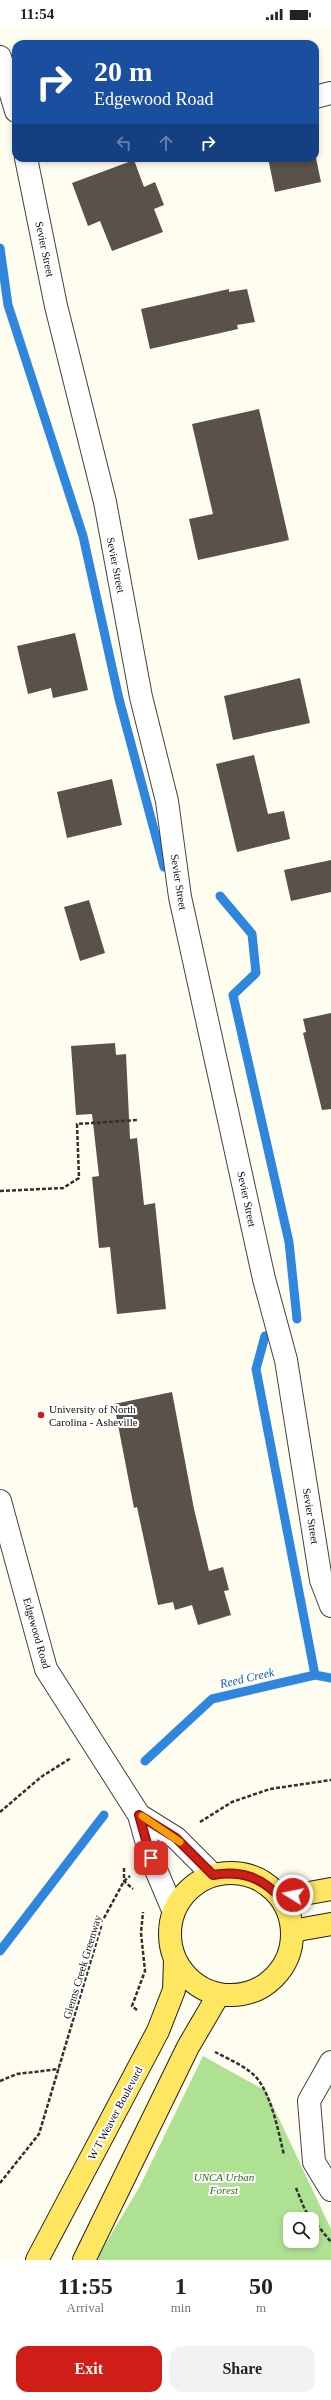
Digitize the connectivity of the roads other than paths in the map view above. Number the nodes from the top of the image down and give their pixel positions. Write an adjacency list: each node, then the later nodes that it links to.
1 (0, 56): 4 (street)
2 (331, 93): 3 (street)
3 (319, 96)
4 (12, 97)
5 (27, 162): 7 (street, Sevier Street)
6 (0, 1500): 8 (street, Edgewood Road)
7 (331, 1606)
8 (139, 1815): 9 (street, Edgewood Road); 12 (street, Edgewood Road)
9 (213, 1875): 11 (main road); 12 (main road)
10 (331, 1889): 11 (main road)
11 (281, 1898): 14 (main road)
12 (173, 1910): 15 (main road)
13 (331, 1924): 14 (main road)
14 (292, 1931): 16 (main road)
15 (175, 1960): 16 (main road); 19 (main road, W T Weaver Boulevard)
16 (219, 1994): 20 (main road)
17 (331, 2062): 18 (street)
18 (331, 2190)
19 (37, 2260)
20 (84, 2260)

